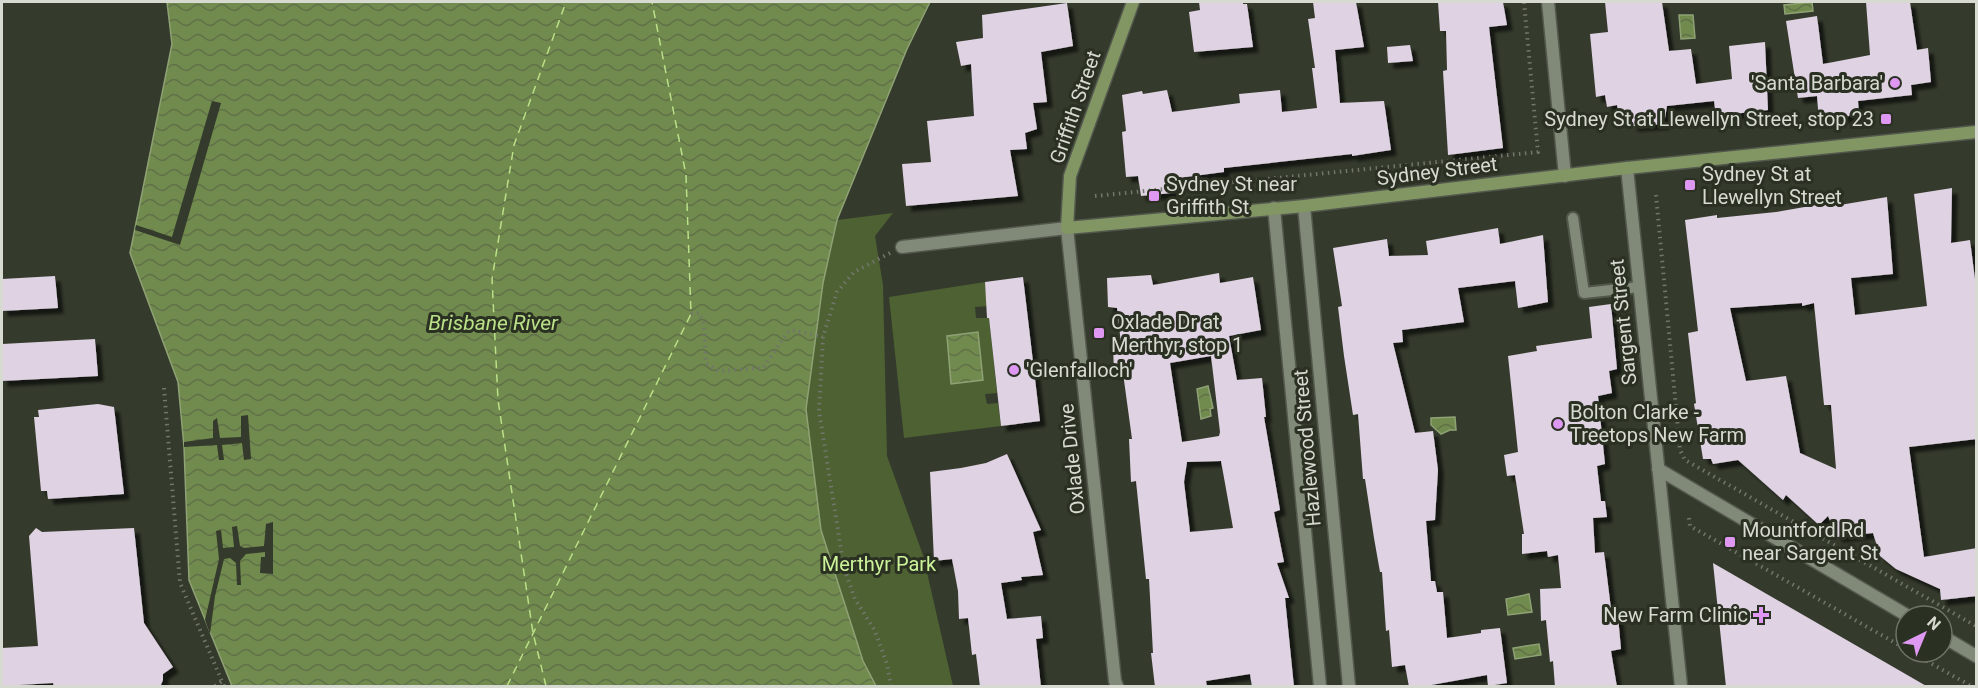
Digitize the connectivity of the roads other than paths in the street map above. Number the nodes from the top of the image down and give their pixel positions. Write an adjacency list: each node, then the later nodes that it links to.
1 (1133, 2): 9 (street, Griffith Street)
2 (1548, 2): 5 (street)
3 (1977, 132): 4 (street, Sydney Street)
4 (1627, 168): 5 (street, Sydney Street); 11 (street, Sargent Street)
5 (1565, 176): 6 (street, Sydney Street)
6 (1304, 206): 7 (street, Sydney Street); 18 (street, Hazlewood Street)
7 (1274, 208): 9 (street, Sydney Street); 17 (street, Hazlewood Street)
8 (1572, 218): 11 (lane)
9 (1067, 228): 10 (street, Sydney Street); 16 (street, Oxlade Drive)
10 (902, 247)
11 (1639, 286): 12 (street, Sargent Street)
12 (1658, 469): 13 (street); 19 (street, Sargent Street)
13 (1894, 608)
14 (1954, 643): 15 (street)
15 (1977, 656)
16 (1117, 687)
17 (1320, 687)
18 (1349, 687)
19 (1681, 687)

